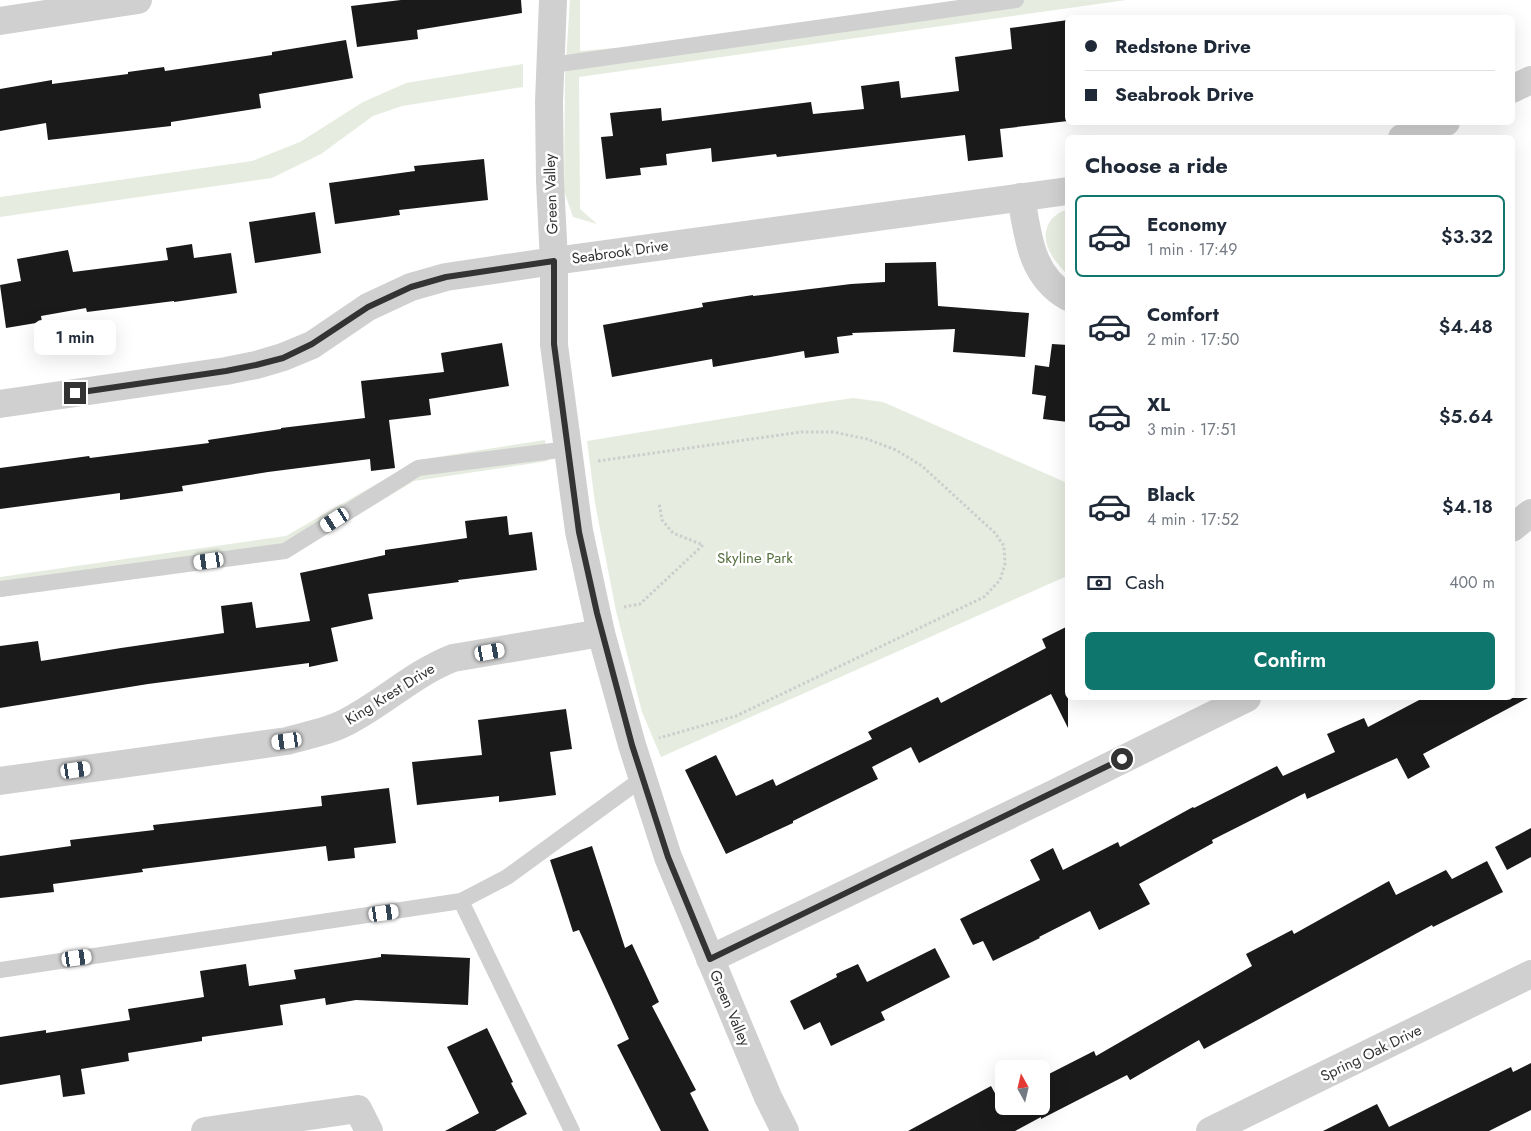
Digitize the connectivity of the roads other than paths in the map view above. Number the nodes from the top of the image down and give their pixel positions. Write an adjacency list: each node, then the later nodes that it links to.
1 (138, 0): 4 (street)
2 (553, 0): 5 (street, Green Valley)
3 (1016, 0): 5 (lane)
4 (0, 21)
5 (552, 65): 12 (street, Green Valley)
6 (1531, 80): 7 (street)
7 (1515, 88)
8 (1438, 125): 9 (street)
9 (1410, 135)
10 (1065, 191): 11 (street, Seabrook Drive)
11 (1021, 197): 12 (street, Seabrook Drive); 13 (street)
12 (554, 261): 14 (street, Seabrook Drive); 15 (street, Green Valley)
13 (1065, 295)
14 (0, 404)
15 (569, 457): 18 (lane); 19 (street, Green Valley)
16 (1531, 514): 17 (street)
17 (1515, 526)
18 (0, 590)
19 (599, 623): 21 (street, Green Valley); 22 (street, King Krest Drive)
20 (1243, 700): 24 (street)
21 (643, 778): 23 (lane); 24 (street, Green Valley)
22 (0, 781)
23 (461, 901): 25 (lane); 29 (lane)
24 (710, 959): 30 (street, Green Valley)
25 (0, 970)
26 (1531, 974): 31 (street, Spring Oak Drive)
27 (363, 1120): 28 (street)
28 (205, 1131)
29 (572, 1131)
30 (785, 1131)
31 (1210, 1131)

